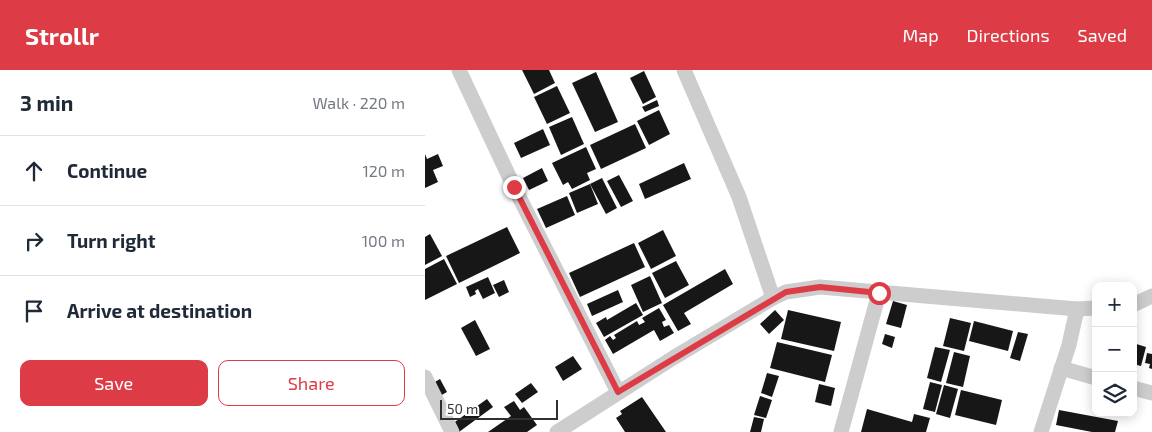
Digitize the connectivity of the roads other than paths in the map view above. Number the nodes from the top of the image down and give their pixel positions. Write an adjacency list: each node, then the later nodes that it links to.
1 (459, 70): 13 (street)
2 (684, 70): 5 (street)
3 (879, 293): 5 (street); 8 (street); 17 (street)
4 (1152, 296): 6 (street)
5 (773, 298): 13 (street)
6 (1137, 303)
7 (1092, 308): 8 (street)
8 (1077, 309): 9 (street)
9 (1061, 368): 11 (street); 18 (street)
10 (425, 376): 15 (street)
11 (1092, 377)
12 (1137, 389): 14 (street)
13 (618, 392): 16 (street)
14 (1152, 393)
15 (452, 432)
16 (557, 432)
17 (841, 432)
18 (1041, 432)

